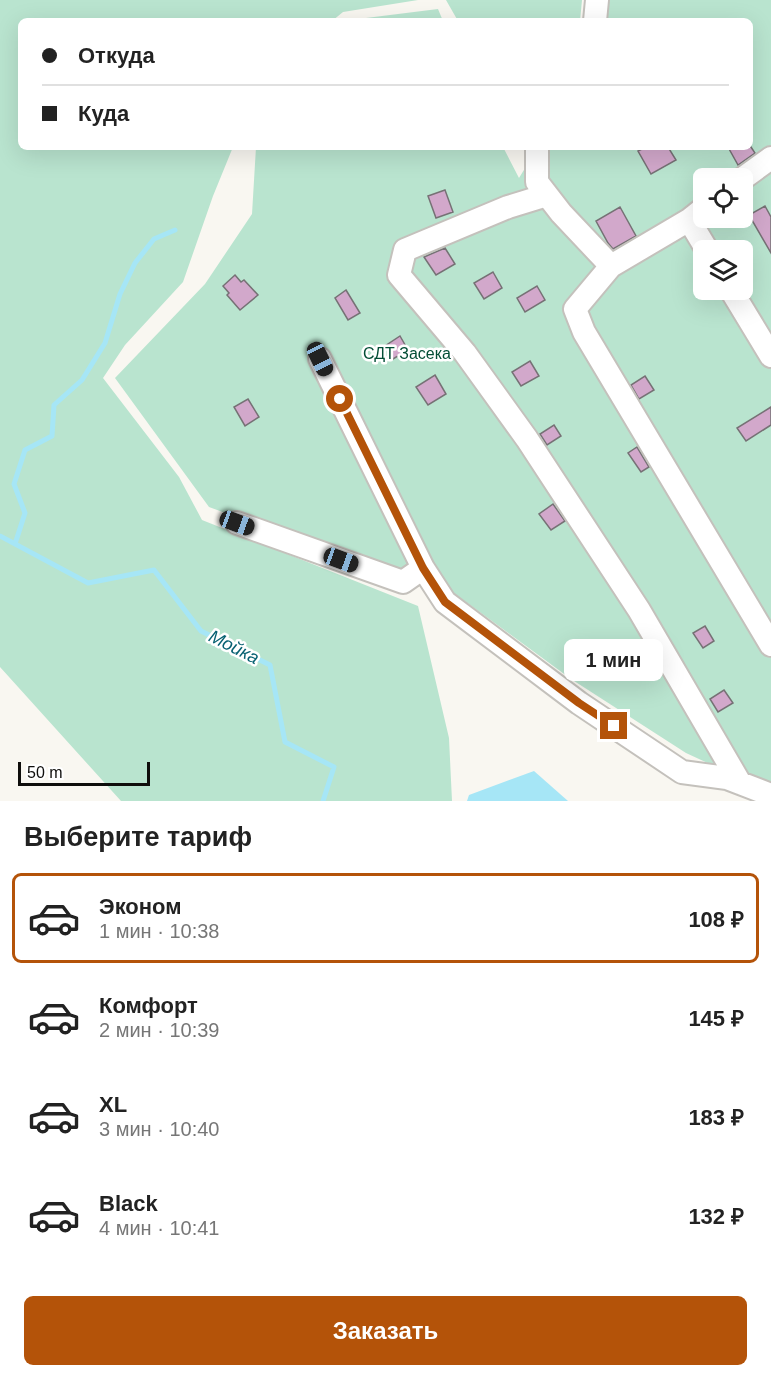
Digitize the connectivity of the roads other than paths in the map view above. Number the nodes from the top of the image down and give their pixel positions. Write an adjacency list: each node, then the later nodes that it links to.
1 (597, 0): 2 (lane)
2 (596, 18)
3 (537, 150): 6 (lane)
4 (771, 158): 5 (lane)
5 (753, 171)
6 (548, 195): 8 (lane); 15 (lane)
7 (693, 216): 8 (lane)
8 (611, 266): 14 (lane)
9 (737, 300): 10 (lane)
10 (771, 356)
11 (320, 359): 13 (lane)
12 (237, 523): 13 (lane)
13 (423, 568): 15 (lane)
14 (771, 645)
15 (740, 783): 16 (lane)
16 (771, 795)

